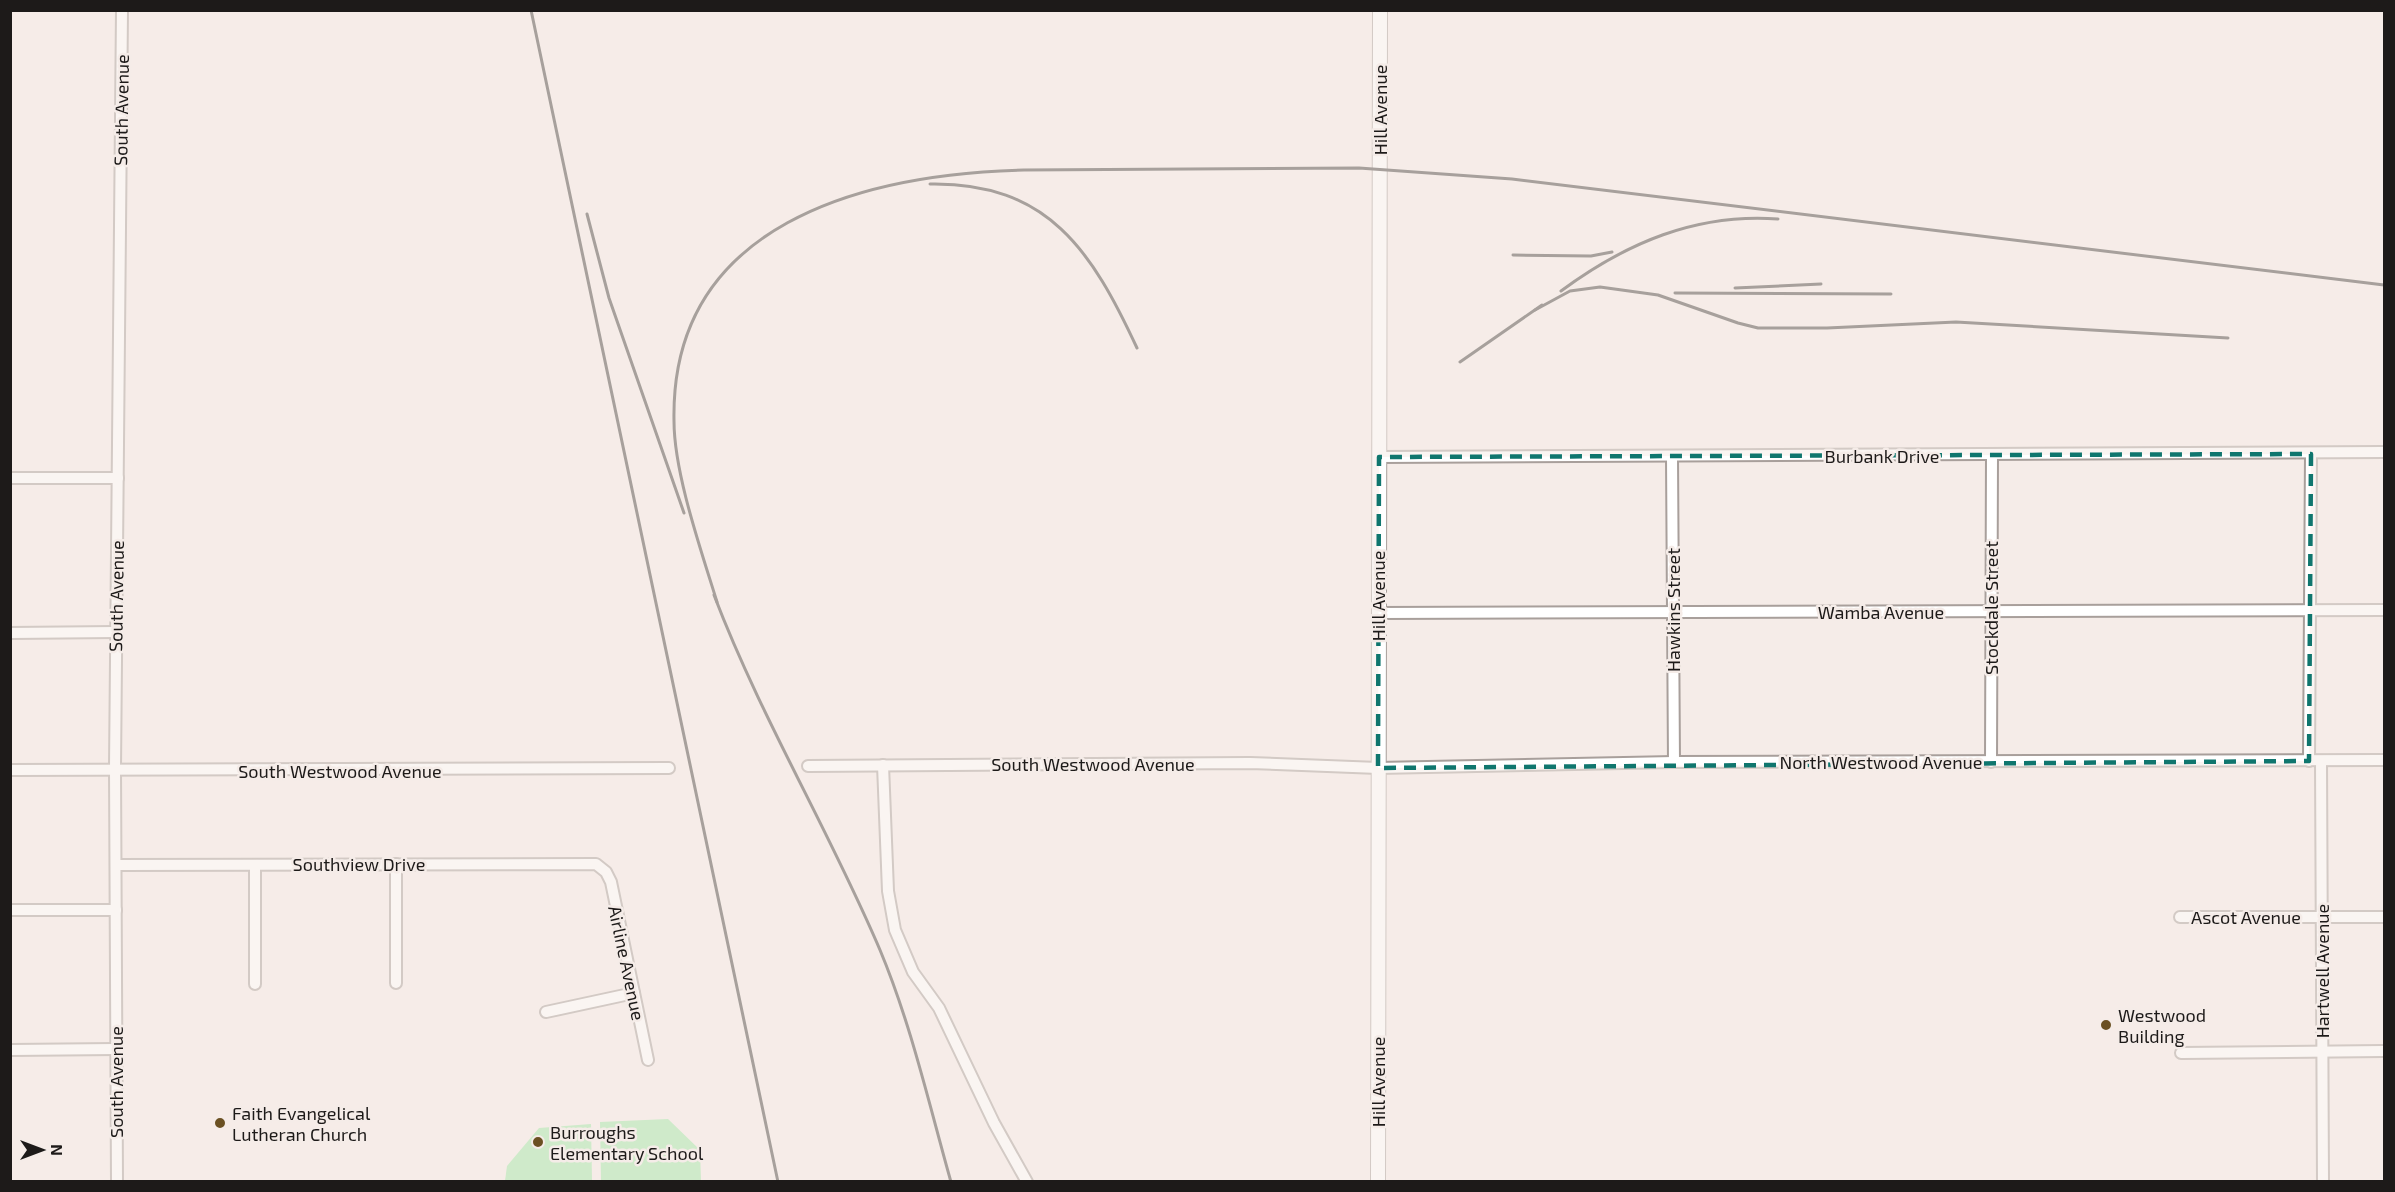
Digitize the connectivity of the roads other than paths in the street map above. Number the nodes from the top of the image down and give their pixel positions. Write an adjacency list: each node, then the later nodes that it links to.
1 (122, 10): 9 (street, South Avenue)
2 (1380, 10): 6 (main road, Hill Avenue)
3 (2385, 452): 4 (street, Burbank Drive)
4 (2311, 454): 5 (street, Burbank Drive); 12 (street)
5 (1992, 455): 7 (street, Burbank Drive); 11 (street, Stockdale Street)
6 (1379, 457): 7 (street, Burbank Drive); 13 (main road, Hill Avenue)
7 (1672, 457): 14 (street, Hawkins Street)
8 (10, 478): 9 (street)
9 (118, 478): 15 (street, South Avenue)
10 (2385, 610): 12 (street, Wamba Avenue)
11 (1990, 611): 12 (street, Wamba Avenue); 14 (street, Wamba Avenue); 21 (street, Stockdale Street)
12 (2310, 611): 18 (street)
13 (1378, 613): 14 (street, Wamba Avenue); 25 (main road, Hill Avenue)
14 (1674, 614): 20 (street, Hawkins Street)
15 (116, 632): 16 (street); 27 (street, South Avenue)
16 (10, 633)
17 (2385, 760): 19 (street, North Westwood Avenue)
18 (2309, 761): 19 (street, North Westwood Avenue); 21 (street, North Westwood Avenue)
19 (2322, 761): 35 (street, Hartwell Avenue)
20 (1674, 762): 21 (street, North Westwood Avenue); 25 (street, North Westwood Avenue)
21 (1991, 762)
22 (883, 765): 23 (street, South Westwood Avenue); 25 (street, South Westwood Avenue); 48 (street)
23 (808, 766)
24 (669, 768): 27 (street, South Westwood Avenue)
25 (1378, 768): 49 (main road, Hill Avenue)
26 (10, 770): 27 (street, South Westwood Avenue)
27 (115, 770): 29 (street, South Avenue)
28 (396, 864): 30 (street, Southview Drive); 31 (street, Southview Drive); 37 (street)
29 (116, 865): 30 (street, Southview Drive); 33 (street, South Avenue)
30 (255, 865): 38 (street)
31 (602, 868): 39 (street, Airline Avenue)
32 (10, 910): 33 (street)
33 (116, 910): 41 (street, South Avenue)
34 (2180, 917): 35 (street, Ascot Avenue)
35 (2322, 917): 36 (street, Ascot Avenue); 43 (street, Hartwell Avenue)
36 (2385, 917)
37 (396, 983)
38 (255, 984)
39 (634, 993): 40 (street); 46 (street, Airline Avenue)
40 (546, 1012)
41 (116, 1049): 42 (street); 47 (street, South Avenue)
42 (10, 1050)
43 (2322, 1051): 44 (street); 45 (street); 50 (street, Hartwell Avenue)
44 (2385, 1051)
45 (2181, 1053)
46 (648, 1060)
47 (117, 1182)
48 (1027, 1182)
49 (1378, 1182)
50 (2323, 1182)

